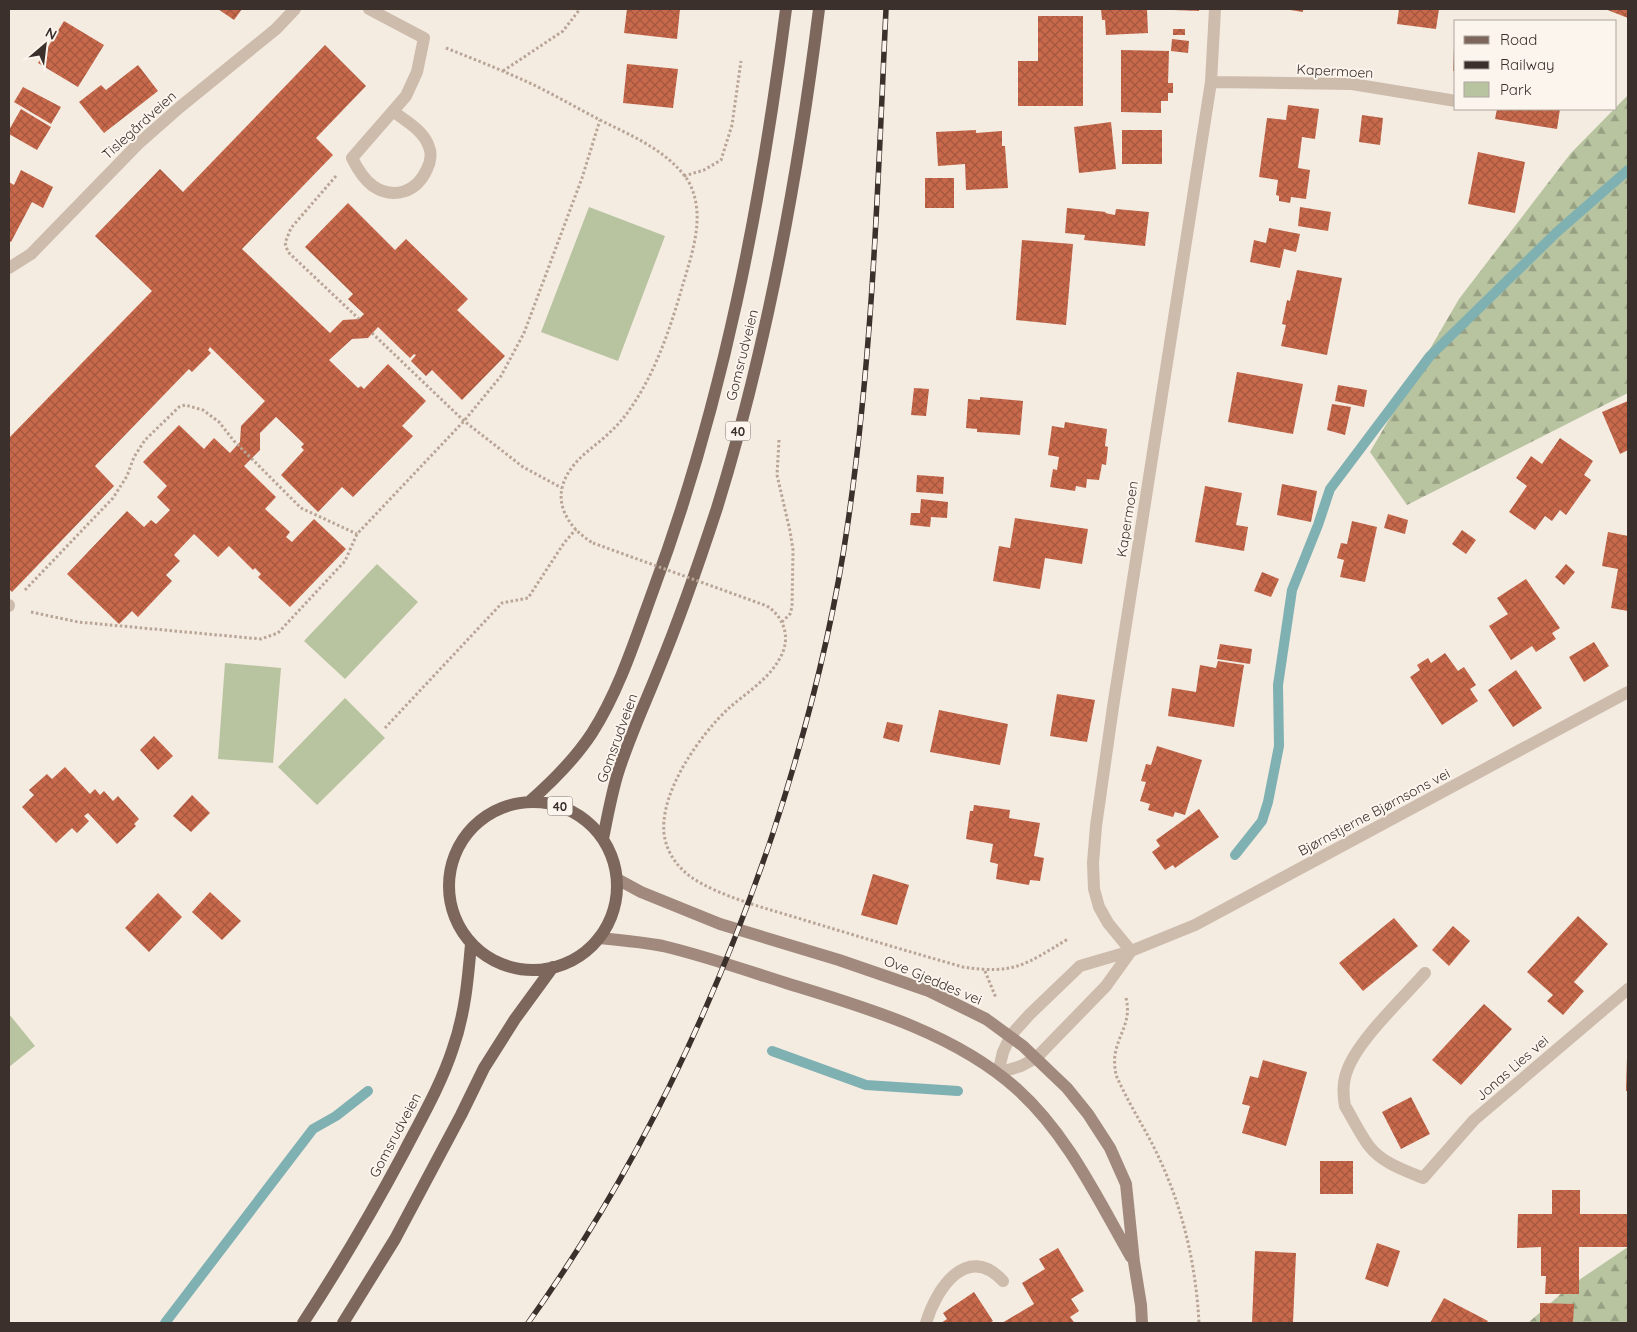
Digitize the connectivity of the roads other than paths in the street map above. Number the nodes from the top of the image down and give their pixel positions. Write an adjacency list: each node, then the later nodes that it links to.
1 (295, 9): 9 (street, Tislegårdveien)
2 (369, 9): 8 (street)
3 (786, 9): 11 (main road, Gomsrudveien / 40)
4 (819, 9): 12 (main road, Gomsrudveien / 40)
5 (1215, 9): 6 (street, Kapermoen)
6 (1211, 82): 7 (street, Kapermoen); 16 (street, Kapermoen)
7 (1454, 101)
8 (394, 112): 8 (street)
9 (9, 268)
10 (1628, 692): 16 (street, Bjørnstjerne Bjørnsons vei)
11 (529, 802): 12 (main road, 40); 15 (main road, 40)
12 (603, 839): 13 (main road, 40)
13 (617, 879): 14 (main road, 40); 20 (street, Ove Gjeddes vei)
14 (599, 938): 17 (main road, 40); 22 (street, Ove Gjeddes vei)
15 (471, 944): 17 (main road, 40); 25 (main road, Gomsrudveien)
16 (1131, 951): 20 (street, Bjørnstjerne Bjørnsons vei); 21 (street)
17 (553, 967): 26 (main road)
18 (1425, 973): 19 (street, Jonas Lies vei)
19 (1628, 989)
20 (1011, 1036): 21 (street, Ove Gjeddes vei); 22 (street, Bjørnstjerne Bjørnsons vei)
21 (1036, 1058): 22 (street); 23 (street, Ove Gjeddes vei)
22 (998, 1073): 23 (street, Ove Gjeddes vei)
23 (1134, 1262): 28 (street, Ove Gjeddes vei)
24 (1003, 1281): 27 (street)
25 (303, 1323)
26 (343, 1323)
27 (926, 1323)
28 (1142, 1323)

